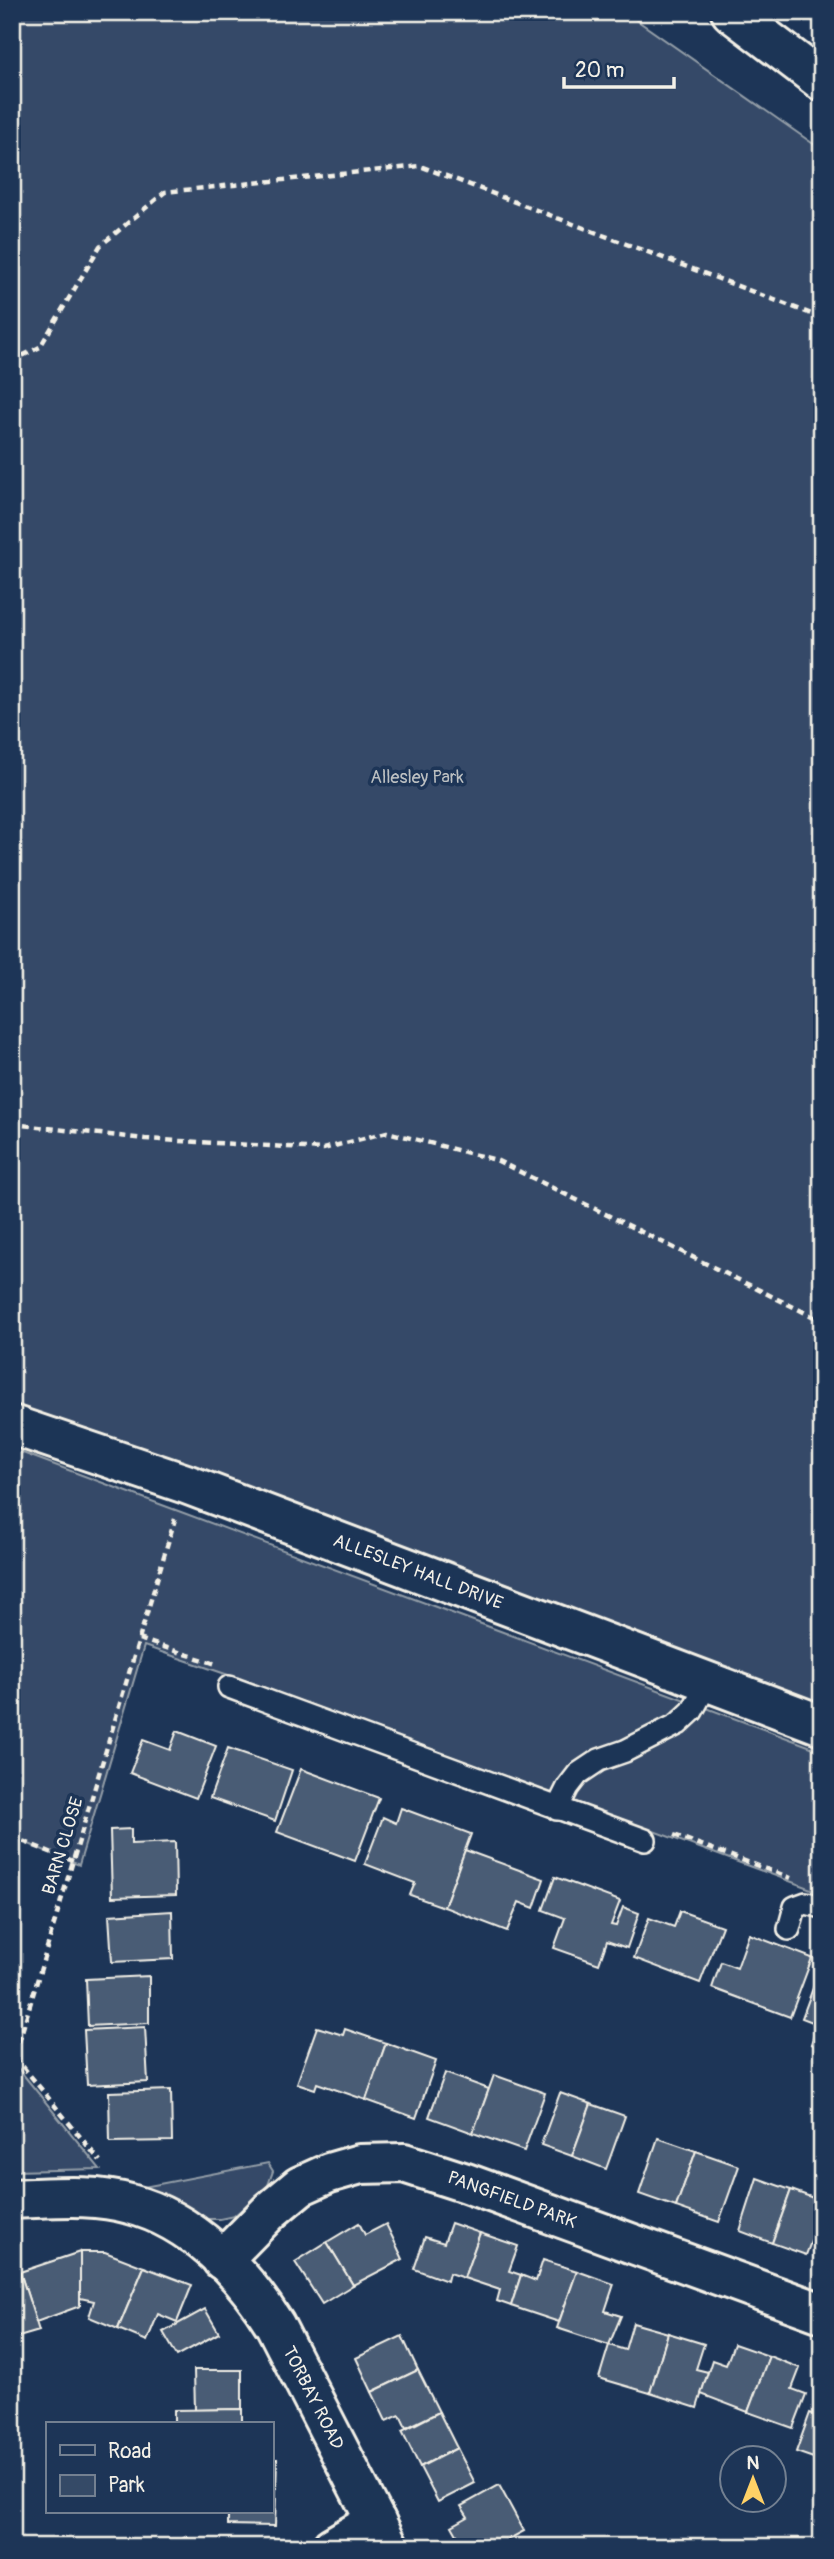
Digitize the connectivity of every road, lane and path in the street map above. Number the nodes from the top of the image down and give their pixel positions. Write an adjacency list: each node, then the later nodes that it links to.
1 (731, 12): 2 (main road)
2 (822, 81)
3 (822, 318): 4 (path)
4 (12, 361)
5 (12, 1124): 6 (path)
6 (822, 1321)
7 (12, 1425): 10 (main road, ALLESLEY HALL DRIVE)
8 (174, 1523): 9 (path, BARN CLOSE)
9 (140, 1637): 11 (path); 16 (path, BARN CLOSE)
10 (708, 1682): 12 (main road, ALLESLEY HALL DRIVE); 13 (lane)
11 (229, 1687): 13 (lane)
12 (822, 1726)
13 (557, 1809): 15 (lane)
14 (12, 1837): 16 (path)
15 (645, 1840): 17 (path)
16 (73, 1861): 20 (path, BARN CLOSE)
17 (796, 1880)
18 (822, 1908): 19 (lane)
19 (789, 1928)
20 (15, 2057): 21 (path, BARN CLOSE); 23 (path)
21 (12, 2065)
22 (12, 2199): 23 (main road, TORBAY ROAD)
23 (119, 2202): 24 (main road, TORBAY ROAD)
24 (222, 2260): 25 (main road, PANGFIELD PARK); 26 (main road, TORBAY ROAD)
25 (822, 2313)
26 (382, 2534): 27 (main road)
27 (332, 2547)

